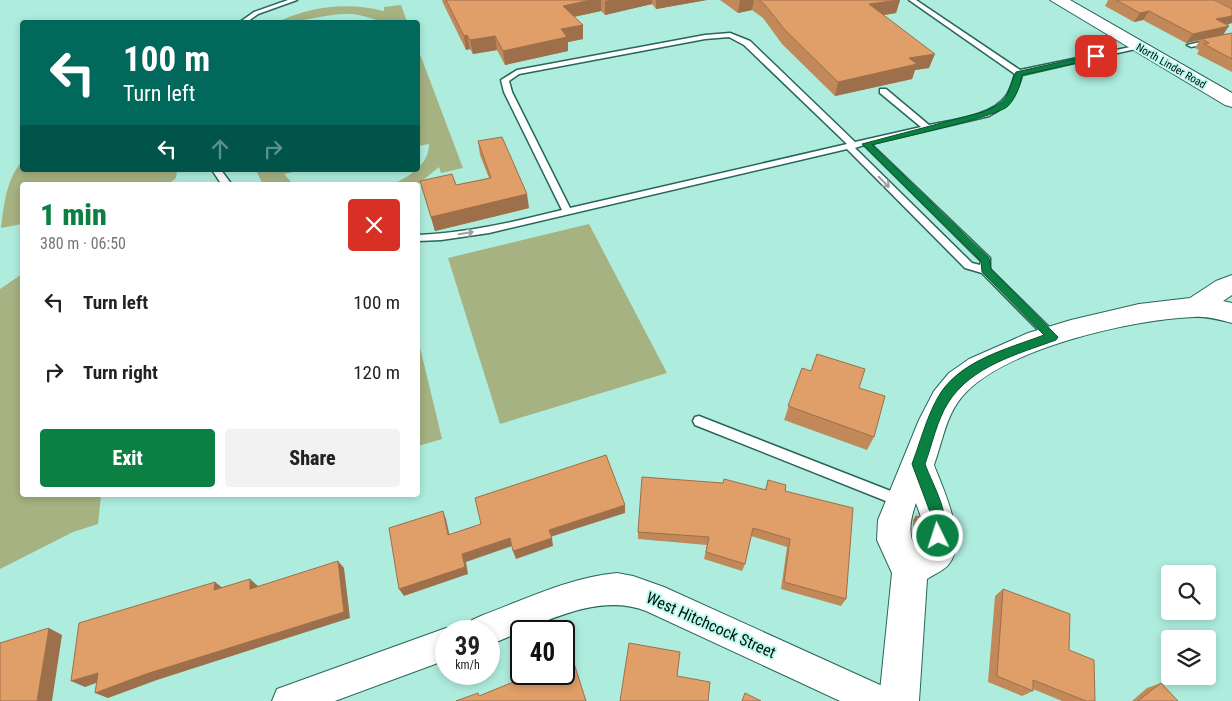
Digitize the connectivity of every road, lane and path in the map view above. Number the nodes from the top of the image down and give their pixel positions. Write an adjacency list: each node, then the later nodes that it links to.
1 (294, 0): 4 (lane)
2 (912, 0): 8 (lane)
3 (1058, 0): 7 (street, North Linder Road)
4 (246, 20)
5 (1232, 37): 6 (lane)
6 (1191, 45)
7 (1140, 47): 8 (lane); 10 (street, North Linder Road)
8 (1019, 73): 11 (lane)
9 (883, 91): 11 (lane)
10 (1232, 101)
11 (928, 128): 12 (lane)
12 (866, 144): 13 (lane); 16 (lane)
13 (852, 147): 14 (lane); 14 (lane); 16 (lane, one-way to 16)
14 (567, 211): 15 (lane, one-way to 14)
15 (420, 238)
16 (985, 270): 20 (lane)
17 (1232, 284): 18 (street)
18 (1196, 307): 19 (street); 20 (street)
19 (1232, 313)
20 (1052, 337): 22 (street)
21 (699, 421): 23 (lane)
22 (918, 464): 23 (street); 24 (street)
23 (901, 501): 24 (street)
24 (910, 570): 29 (street)
25 (500, 625): 28 (street, West Hitchcock Street)
26 (435, 648): 27 (street)
27 (289, 701)
28 (877, 701)
29 (899, 701)

